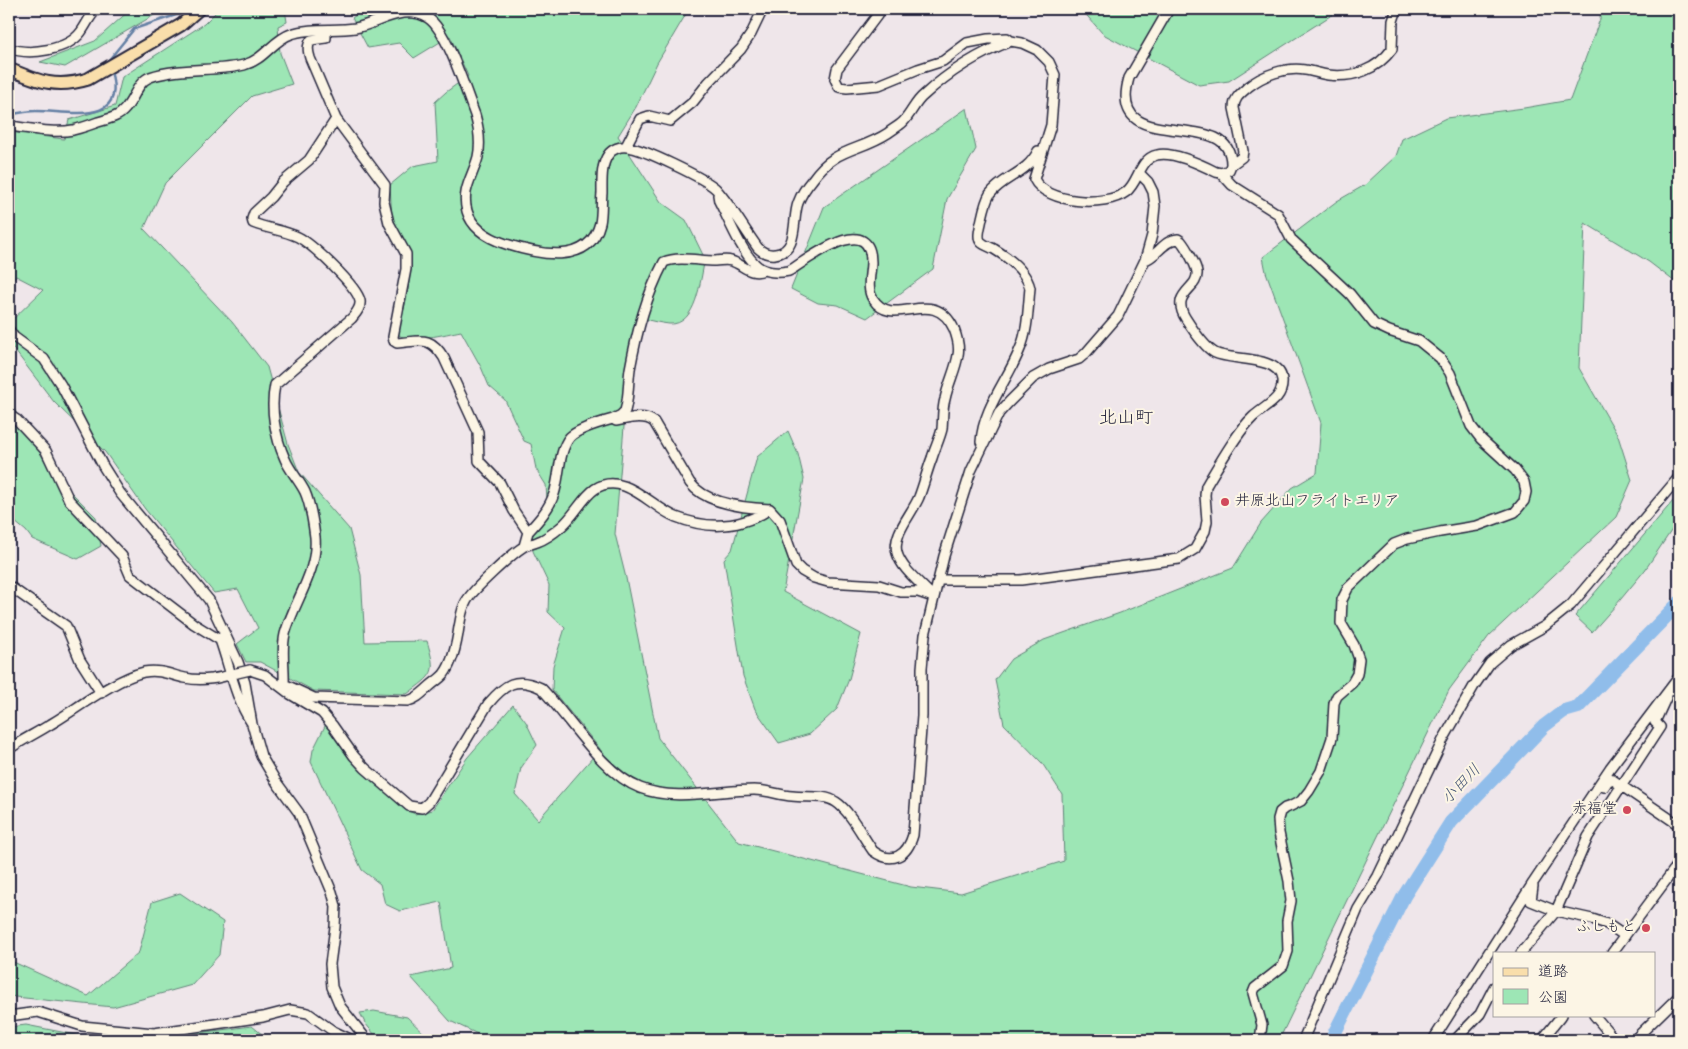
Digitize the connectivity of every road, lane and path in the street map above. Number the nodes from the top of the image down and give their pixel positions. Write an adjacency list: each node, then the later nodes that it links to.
1 (96, 9): 9 (street)
2 (199, 9): 10 (main road)
3 (763, 9): 14 (street)
4 (882, 9): 8 (street)
5 (1170, 9): 15 (street)
6 (1397, 9): 15 (street)
7 (326, 30): 11 (street); 12 (street); 14 (street)
8 (1011, 41): 13 (street); 18 (street)
9 (9, 48)
10 (9, 69)
11 (336, 119): 27 (street); 35 (street)
12 (9, 126)
13 (1048, 138): 17 (street); 24 (street)
14 (626, 146): 18 (street)
15 (1231, 165): 16 (street)
16 (1220, 172): 17 (street); 56 (street)
17 (1140, 174): 19 (street)
18 (718, 192): 20 (street)
19 (1145, 260): 24 (street); 29 (street)
20 (764, 270): 23 (street); 31 (street)
21 (9, 330): 32 (street)
22 (9, 415): 32 (street)
23 (613, 419): 26 (street); 27 (street)
24 (983, 446): 29 (street)
25 (1679, 477): 57 (street)
26 (770, 509): 28 (street); 31 (street)
27 (528, 532): 28 (street)
28 (524, 546): 35 (street)
29 (938, 580): 31 (street)
30 (9, 586): 37 (street)
31 (933, 597): 35 (street)
32 (223, 637): 33 (street); 38 (street)
33 (234, 674): 35 (street, bridge); 37 (street); 38 (street)
34 (1679, 677): 36 (street)
35 (283, 686)
36 (1668, 690): 40 (street); 41 (street)
37 (101, 693): 39 (street)
38 (252, 724): 55 (street)
39 (9, 749)
40 (1623, 785): 41 (street); 42 (street); 45 (street)
41 (1582, 810): 44 (street)
42 (1679, 825)
43 (1679, 863): 46 (street)
44 (1533, 883): 45 (street); 58 (street)
45 (1556, 911): 46 (street); 47 (street)
46 (1625, 936): 48 (street)
47 (1522, 952)
48 (1613, 952)
49 (1493, 990): 59 (street)
50 (1679, 996): 62 (street)
51 (9, 1016): 54 (street)
52 (1561, 1016): 60 (street)
53 (1595, 1016): 61 (street)
54 (352, 1040)
55 (367, 1040)
56 (1260, 1040)
57 (1303, 1040)
58 (1433, 1040)
59 (1455, 1040)
60 (1542, 1040)
61 (1615, 1040)
62 (1634, 1040)

